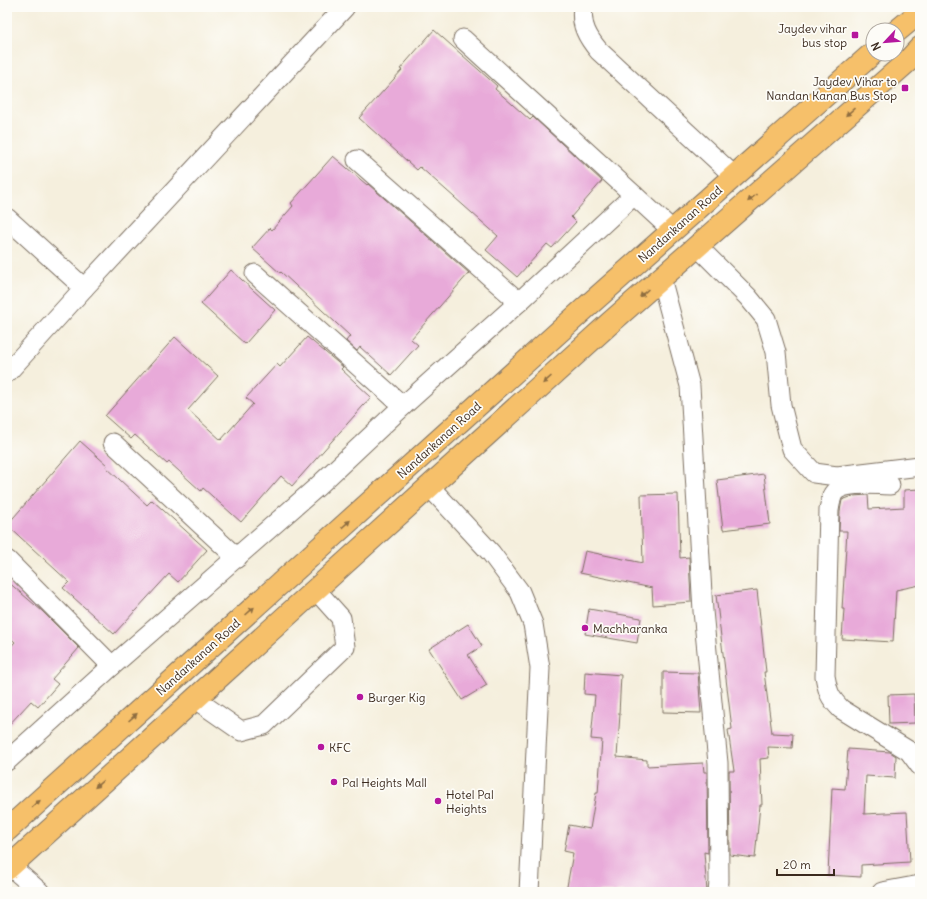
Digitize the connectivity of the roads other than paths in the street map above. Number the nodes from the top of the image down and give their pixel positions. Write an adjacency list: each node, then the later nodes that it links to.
1 (345, 7): 16 (street)
2 (583, 7): 9 (street)
3 (920, 12): 4 (main road)
4 (905, 24)
5 (463, 39): 10 (street)
6 (920, 48): 13 (main road, one-way to 13)
7 (865, 60): 9 (main road, Nandankanan Road)
8 (357, 160): 17 (street)
9 (734, 176): 12 (main road, Nandankanan Road)
10 (634, 195): 12 (street); 17 (street)
11 (7, 218): 16 (street)
12 (672, 231): 29 (main road, Nandankanan Road, one-way to 12)
13 (697, 246): 15 (main road); 21 (street)
14 (255, 274): 19 (street)
15 (661, 278): 23 (main road, one-way to 23); 38 (street)
16 (84, 288): 18 (street)
17 (519, 302): 19 (street)
18 (7, 373)
19 (403, 406): 24 (street)
20 (113, 443): 24 (street)
21 (920, 466)
22 (890, 485): 30 (street)
23 (429, 486): 26 (main road); 37 (street)
24 (237, 558): 27 (street)
25 (7, 560): 27 (street)
26 (316, 589): 28 (main road); 28 (street)
27 (112, 666): 32 (street)
28 (195, 699): 31 (main road)
29 (108, 739): 31 (main road); 33 (main road, Nandankanan Road, one-way to 29)
30 (916, 755)
31 (128, 758): 34 (main road, one-way to 34)
32 (7, 761)
33 (7, 830)
34 (9, 867): 36 (street)
35 (920, 885): 39 (street)
36 (40, 892)
37 (528, 892)
38 (718, 892)
39 (882, 892)

